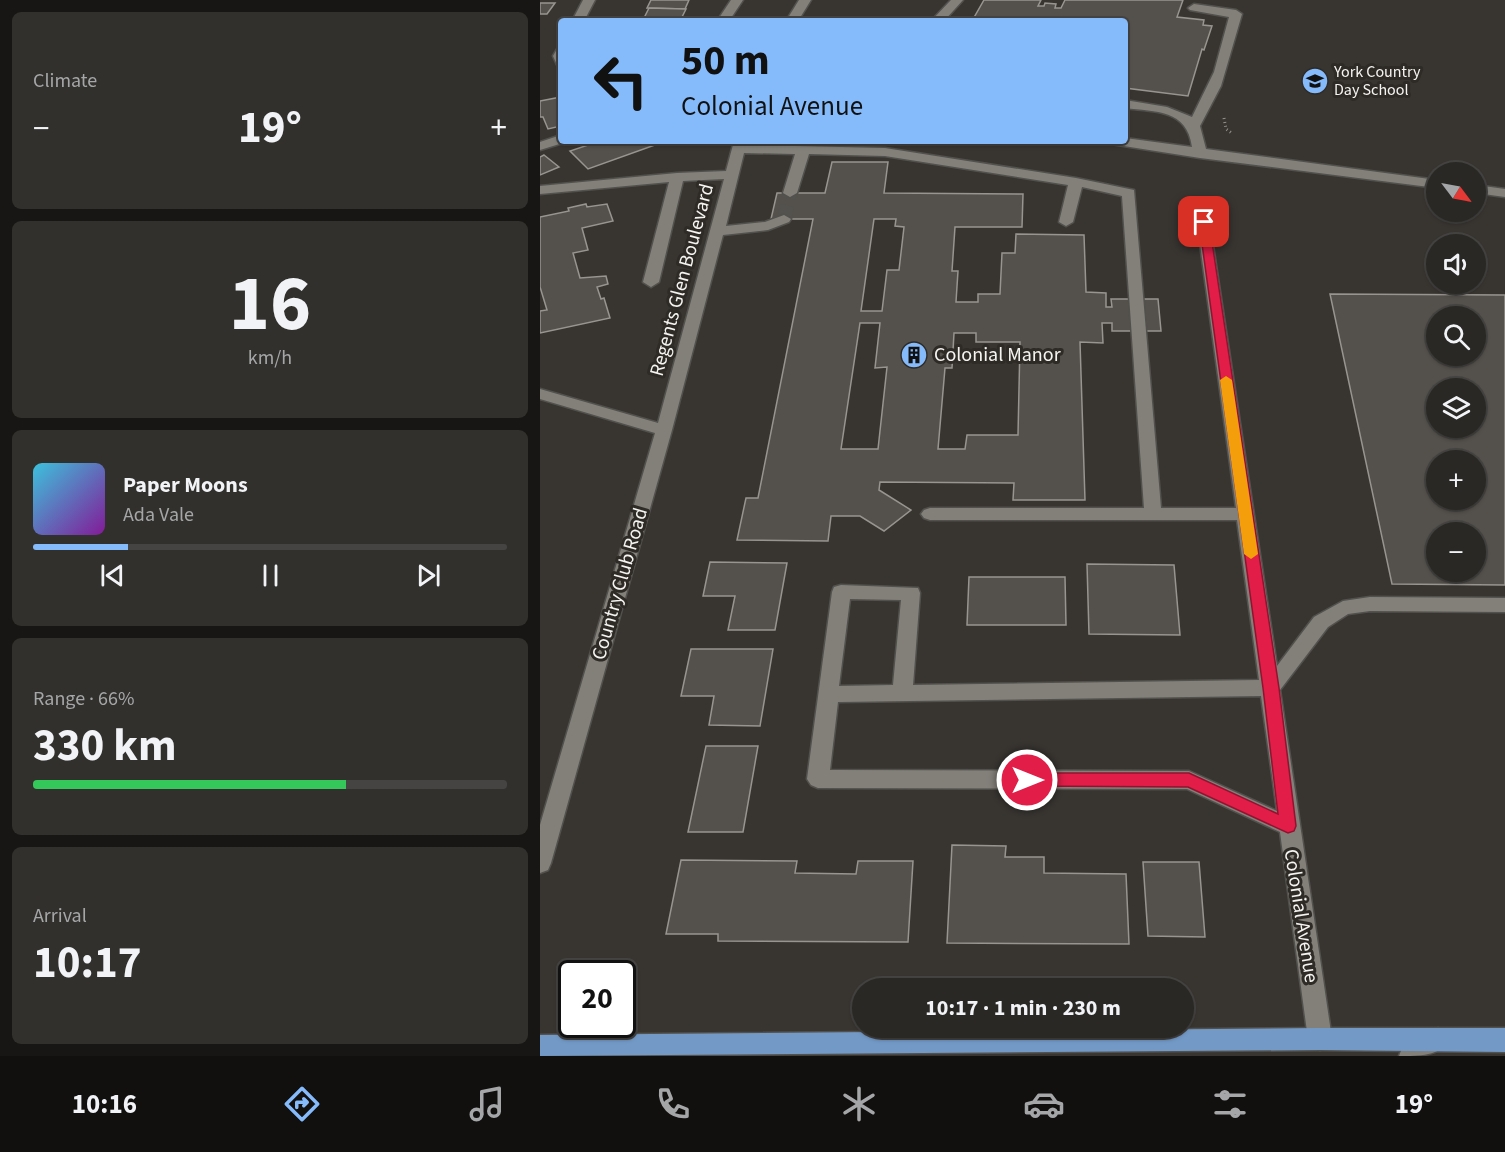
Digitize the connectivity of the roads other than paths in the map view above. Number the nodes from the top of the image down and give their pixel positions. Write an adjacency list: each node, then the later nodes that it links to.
1 (589, 0): 6 (street)
2 (737, 0): 7 (street)
3 (805, 0): 8 (street)
4 (957, 0): 9 (street)
5 (1194, 8): 11 (street)
6 (580, 18)
7 (725, 18)
8 (794, 18)
9 (942, 18)
10 (1128, 104): 11 (street)
11 (1193, 126): 17 (street)
12 (558, 140): 15 (street)
13 (1128, 143): 17 (street)
14 (740, 145): 16 (street); 18 (street, Regents Glen Boulevard)
15 (540, 146)
16 (803, 151): 20 (street); 24 (street)
17 (1200, 154): 21 (street)
18 (731, 176): 19 (street); 29 (street, Regents Glen Boulevard)
19 (677, 177): 22 (street); 30 (street)
20 (1076, 182): 27 (street); 34 (street)
21 (1426, 183)
22 (540, 190)
23 (1486, 190): 25 (street)
24 (790, 193)
25 (1505, 193)
26 (784, 219): 29 (street)
27 (1066, 222)
28 (1204, 222): 35 (street, Colonial Avenue)
29 (717, 231): 32 (street, Regents Glen Boulevard)
30 (651, 282)
31 (540, 394): 32 (street)
32 (664, 430): 41 (street, Country Club Road)
33 (930, 514): 34 (street)
34 (1153, 514): 35 (street)
35 (1245, 514): 37 (street, Colonial Avenue)
36 (1505, 605): 37 (street)
37 (1271, 688): 38 (street); 40 (street, Colonial Avenue)
38 (902, 693): 39 (street); 39 (street)
39 (828, 694): 40 (street)
40 (1288, 826): 42 (street, Colonial Avenue)
41 (540, 863)
42 (1320, 1039): 43 (main road); 46 (main road)
43 (1438, 1040): 44 (main road); 47 (street)
44 (1505, 1040)
45 (540, 1047): 46 (main road)
46 (928, 1049)
47 (1411, 1056)

